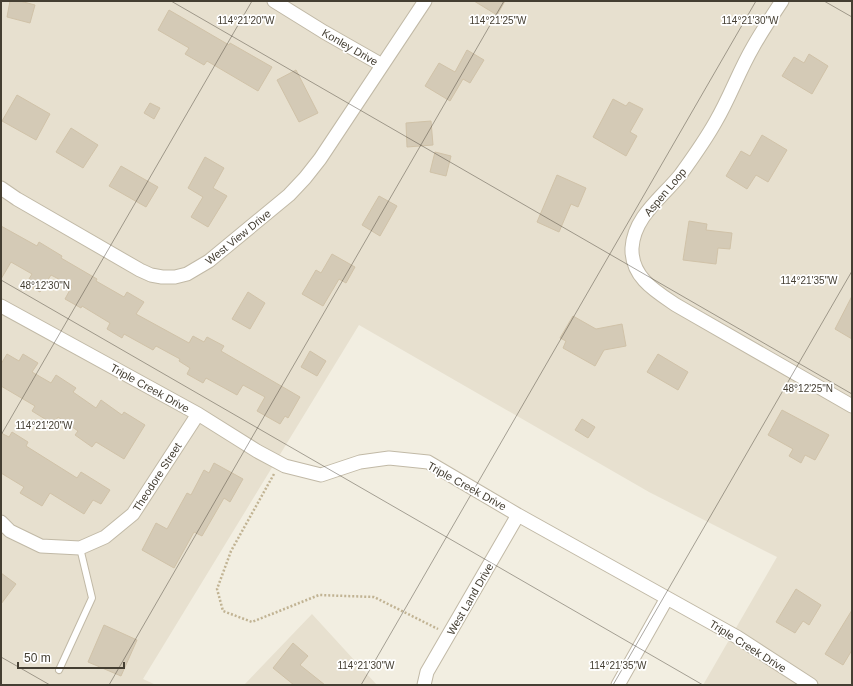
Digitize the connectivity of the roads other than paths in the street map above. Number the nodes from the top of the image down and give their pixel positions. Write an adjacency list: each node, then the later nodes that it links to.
1 (274, 1): 4 (street, Konley Drive)
2 (425, 1): 4 (street, Konley Drive)
3 (782, 1): 7 (street, Aspen Loop)
4 (382, 66): 5 (street, West View Drive)
5 (1, 188)
6 (1, 306): 8 (street, Triple Creek Drive)
7 (852, 406)
8 (198, 414): 9 (street, Triple Creek Drive); 11 (street, Theodore Street)
9 (518, 515): 12 (street, Triple Creek Drive); 14 (street, West Land Drive)
10 (1, 522): 11 (street, Theodore Street)
11 (80, 548): 13 (lane)
12 (667, 598): 15 (street); 16 (street, Triple Creek Drive)
13 (59, 670)
14 (424, 685)
15 (618, 685)
16 (811, 685)

